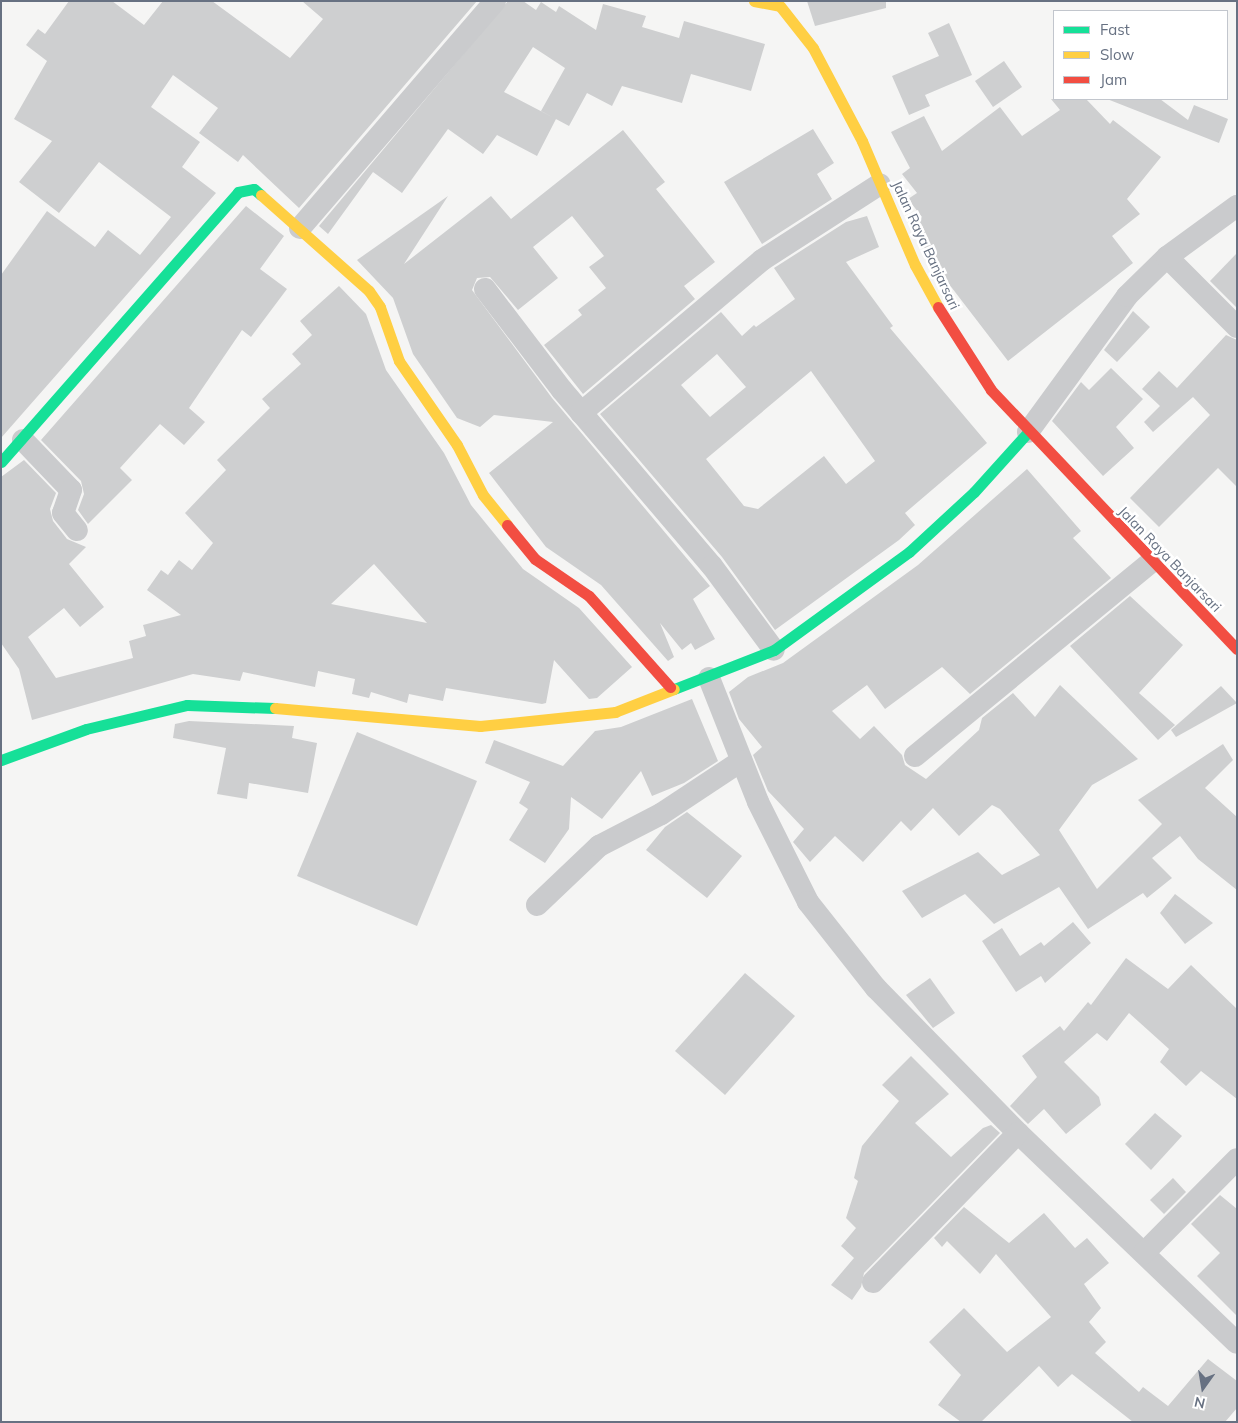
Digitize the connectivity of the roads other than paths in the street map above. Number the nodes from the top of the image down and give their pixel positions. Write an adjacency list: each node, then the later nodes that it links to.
1 (495, 1): 5 (street)
2 (754, 1): 3 (main road, Jalan Raya Banjarsari)
3 (880, 184): 9 (street); 10 (main road, Jalan Raya Banjarsari)
4 (1237, 206): 6 (street)
5 (304, 232): 11 (main road); 18 (main road)
6 (1168, 257): 8 (street); 10 (street)
7 (485, 289): 9 (street)
8 (1237, 327)
9 (581, 413): 16 (street)
10 (1028, 432): 14 (main road, Jalan Raya Banjarsari); 16 (main road)
11 (23, 440): 12 (main road); 13 (street)
12 (1, 462)
13 (77, 530)
14 (1151, 562): 15 (main road, Jalan Raya Banjarsari); 19 (street)
15 (1237, 649)
16 (774, 650): 17 (main road)
17 (710, 678): 18 (main road); 21 (street)
18 (670, 687): 20 (main road)
19 (915, 756)
20 (1, 760)
21 (741, 761): 22 (street); 23 (street)
22 (537, 905)
23 (1018, 1133): 25 (street); 26 (street)
24 (1237, 1159): 25 (street)
25 (1144, 1253): 27 (street)
26 (873, 1282)
27 (1237, 1343)

